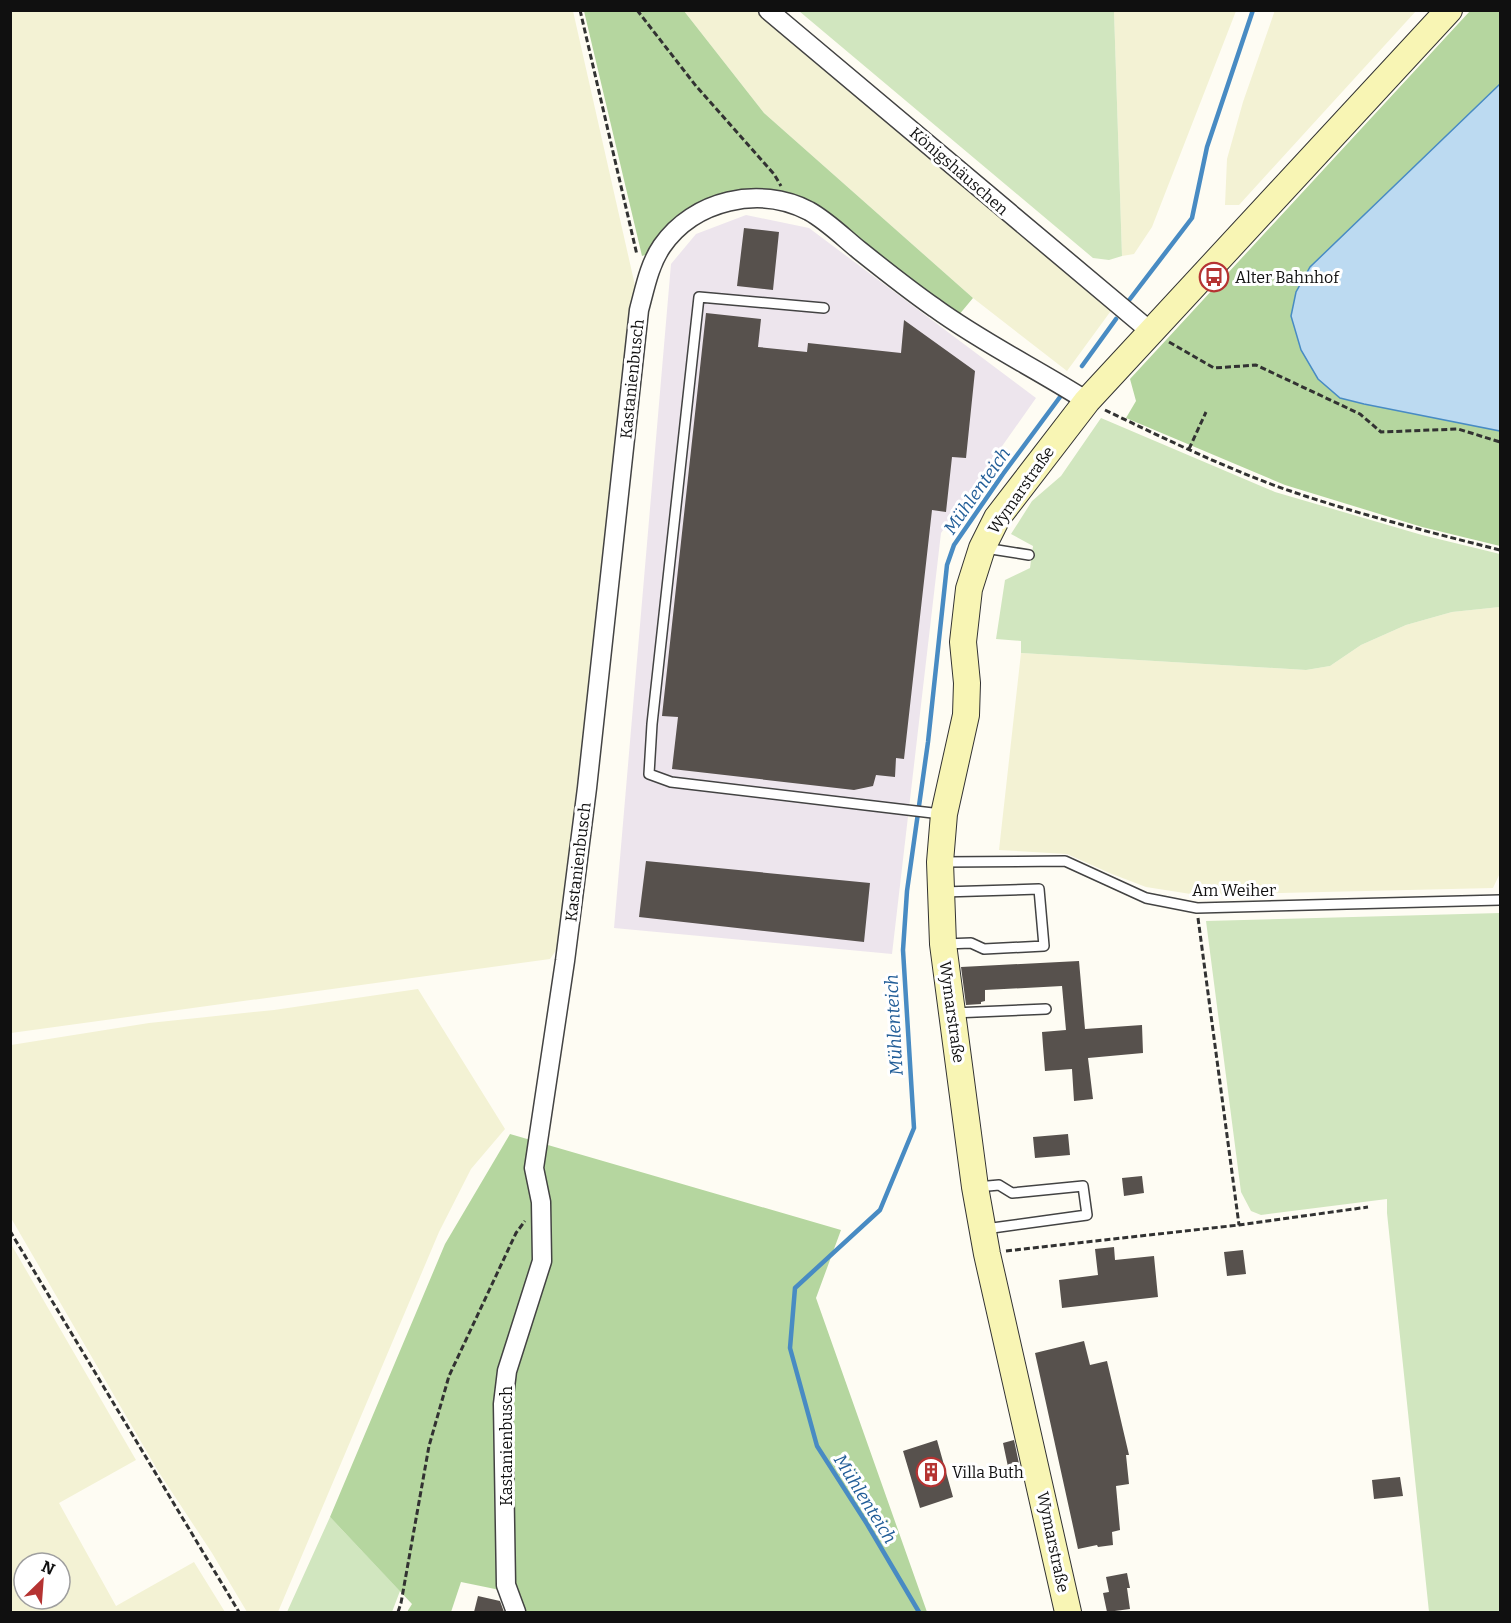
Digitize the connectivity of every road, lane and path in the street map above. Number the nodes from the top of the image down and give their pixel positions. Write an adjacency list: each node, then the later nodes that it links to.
1 (580, 10): 6 (path)
2 (637, 10): 5 (path)
3 (768, 10): 8 (street, Königshäuschen)
4 (1449, 10): 8 (main road, Wymarstraße)
5 (784, 202): 6 (street, Kastanienbusch); 9 (street, Kastanienbusch)
6 (648, 276): 25 (street, Kastanienbusch)
7 (824, 308): 16 (lane)
8 (1150, 331): 9 (main road, Wymarstraße); 11 (path)
9 (1087, 401): 12 (path); 13 (main road, Wymarstraße)
10 (1206, 412): 12 (path)
11 (1500, 442)
12 (1189, 449): 14 (path)
13 (982, 548): 15 (lane); 16 (main road, Wymarstraße)
14 (1500, 550)
15 (1029, 555)
16 (937, 814): 17 (main road, Wymarstraße)
17 (940, 862): 18 (main road, Wymarstraße); 20 (lane, Am Weiher)
18 (940, 892): 21 (main road, Wymarstraße); 21 (lane)
19 (1500, 900): 20 (lane, Am Weiher)
20 (1197, 908): 27 (path)
21 (943, 944): 23 (main road, Wymarstraße)
22 (1046, 1009): 23 (lane)
23 (953, 1013): 24 (main road, Wymarstraße)
24 (975, 1187): 29 (main road, Wymarstraße); 29 (lane)
25 (541, 1202): 31 (path); 32 (street, Kastanienbusch)
26 (1368, 1207): 27 (path)
27 (1239, 1225): 29 (path)
28 (10, 1231): 30 (path)
29 (985, 1241): 33 (main road, Wymarstraße)
30 (239, 1612)
31 (398, 1612)
32 (516, 1612)
33 (1068, 1612)

